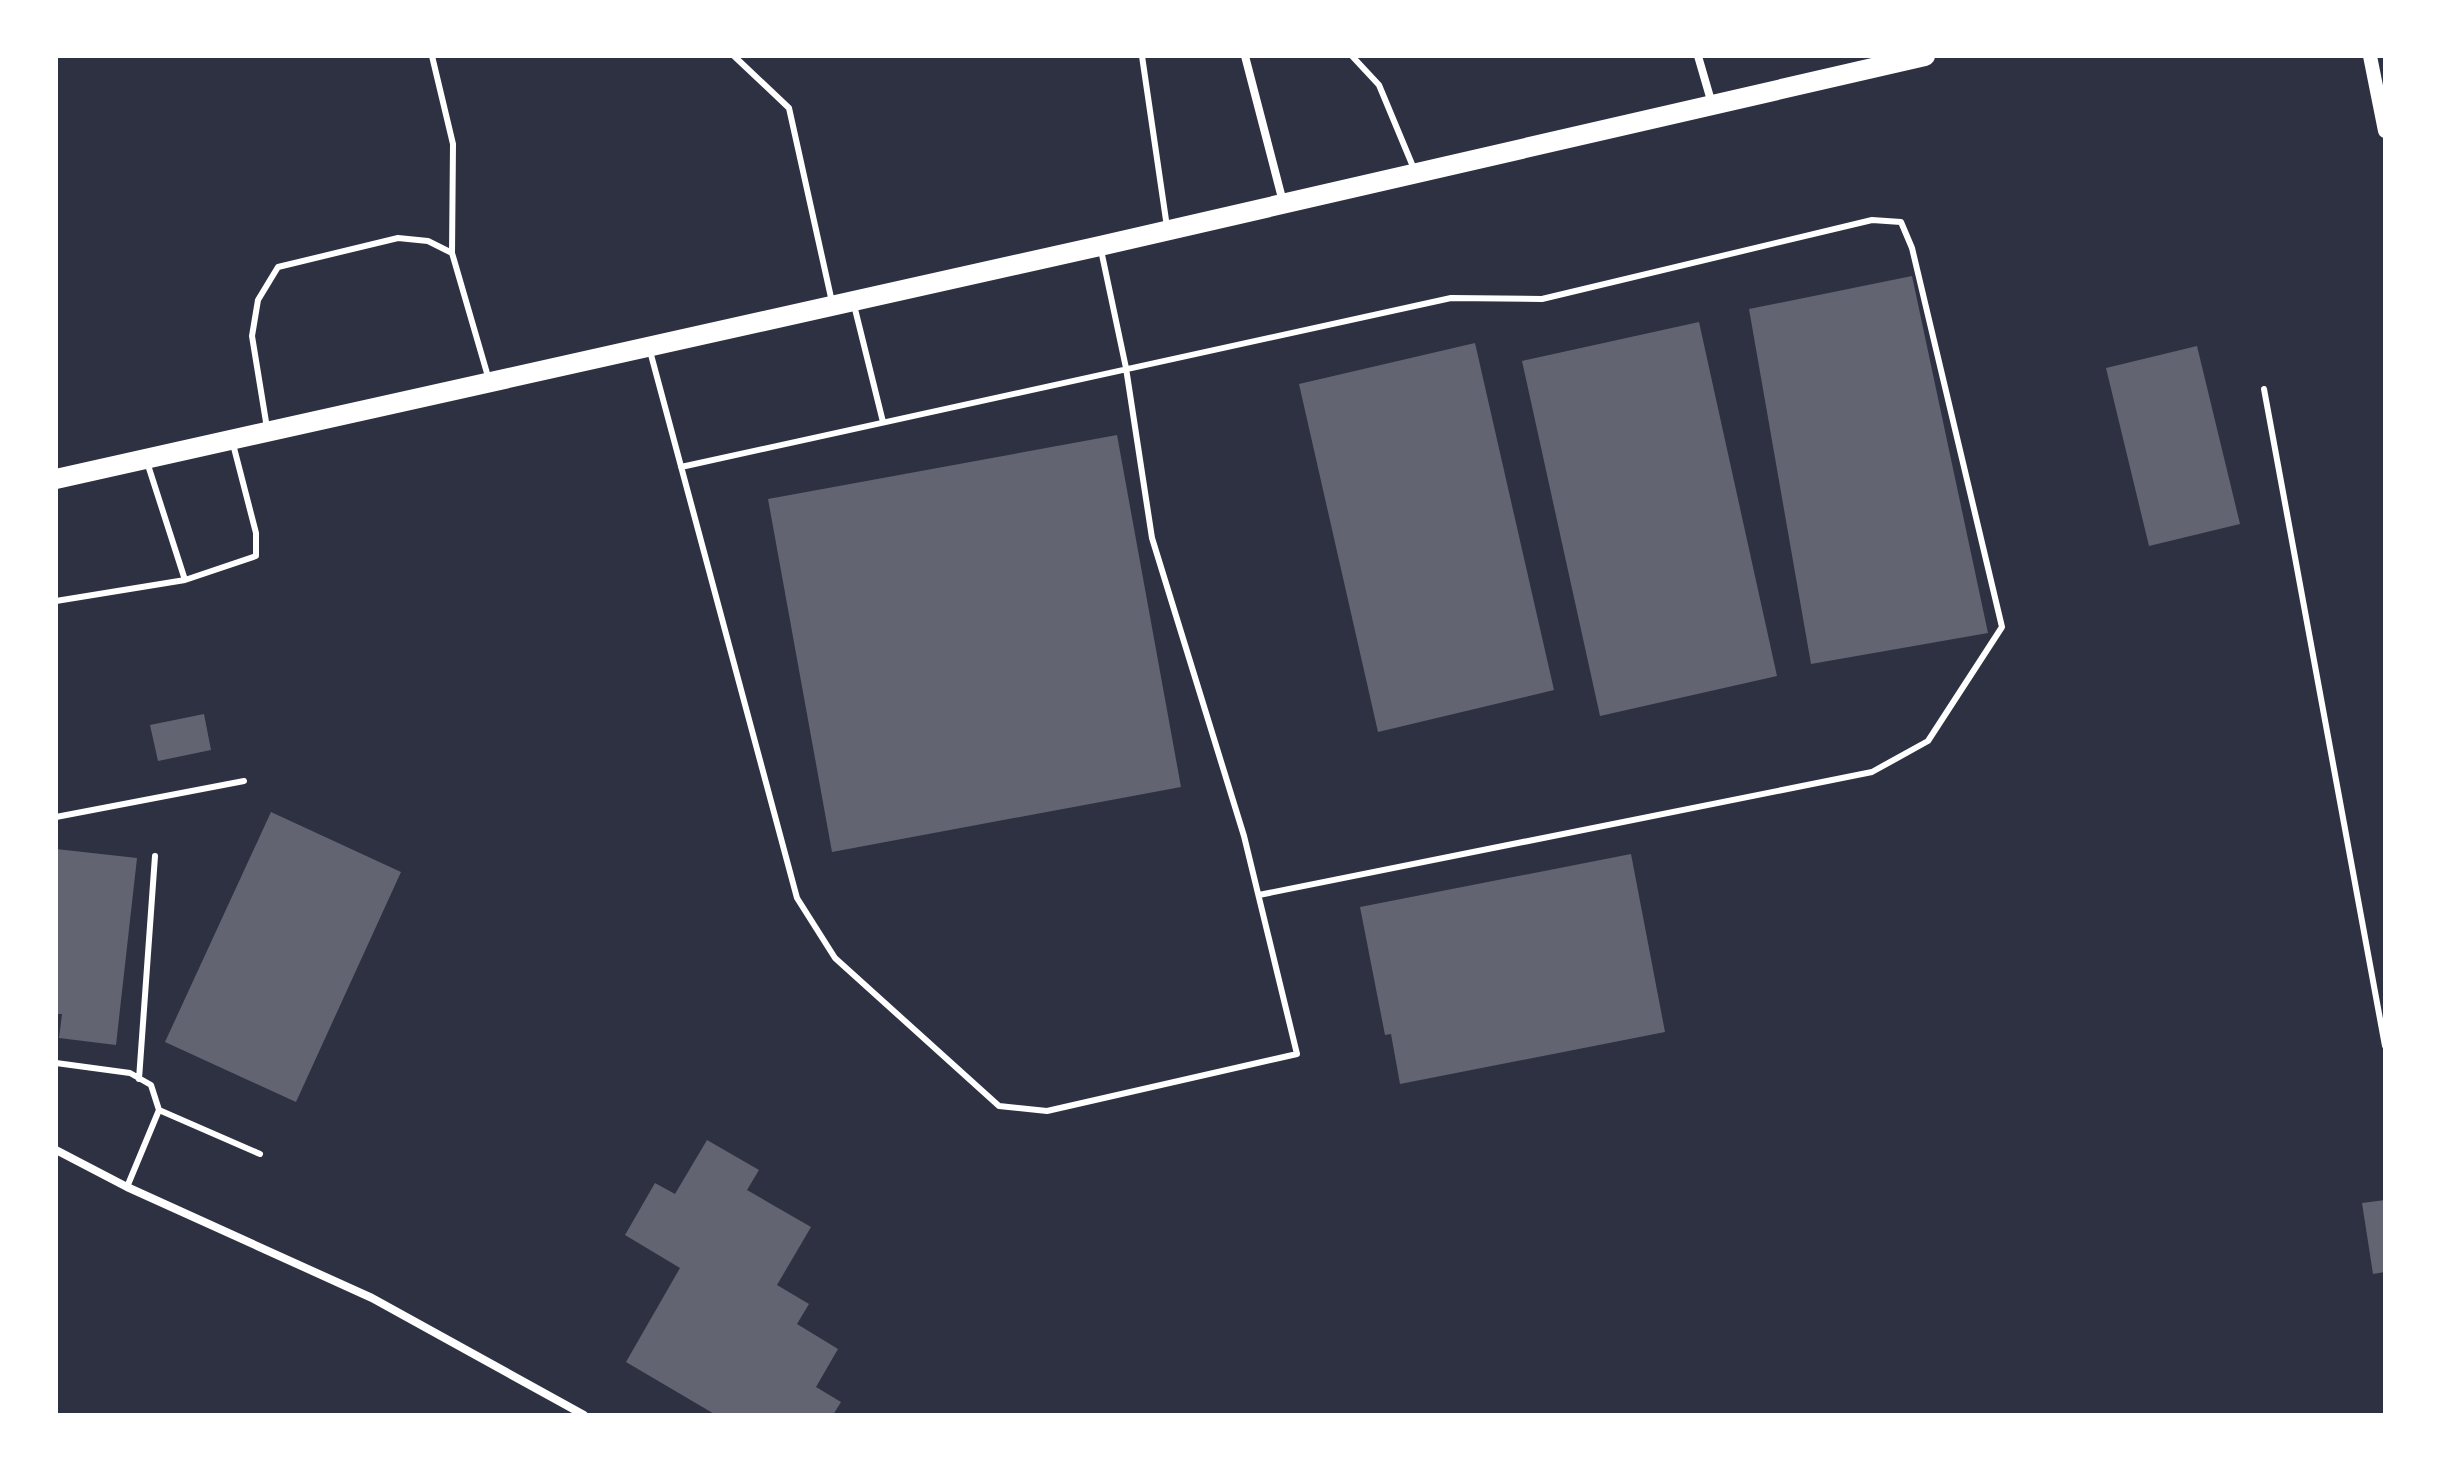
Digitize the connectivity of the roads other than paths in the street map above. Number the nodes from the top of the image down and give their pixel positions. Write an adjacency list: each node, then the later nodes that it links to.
1 (432, 56): 15 (lane)
2 (734, 56): 16 (lane)
3 (1142, 56): 13 (lane)
4 (1245, 56): 12 (street)
5 (1352, 56): 11 (lane)
6 (1698, 56): 9 (street)
7 (1925, 56): 9 (main road)
8 (2370, 56): 10 (street)
9 (1712, 105): 11 (main road)
10 (2385, 131)
11 (1416, 172): 12 (main road)
12 (1283, 203): 13 (main road)
13 (1167, 230): 14 (main road)
14 (1100, 246): 16 (main road); 18 (lane)
15 (452, 253): 19 (lane); 22 (lane)
16 (843, 303): 17 (main road); 21 (lane)
17 (649, 346): 19 (main road); 25 (lane)
18 (1126, 368): 21 (lane); 32 (lane); 32 (lane)
19 (489, 382): 22 (main road)
20 (2264, 389): 33 (lane)
21 (883, 422): 25 (lane)
22 (267, 431): 23 (main road)
23 (232, 439): 24 (main road); 27 (lane)
24 (146, 458): 26 (main road); 27 (lane)
25 (681, 467): 32 (lane)
26 (56, 477)
27 (185, 580): 28 (lane)
28 (56, 601)
29 (244, 781): 30 (lane)
30 (56, 817)
31 (155, 856): 35 (lane)
32 (1259, 895)
33 (2385, 1046)
34 (56, 1063): 35 (lane)
35 (139, 1079): 36 (lane)
36 (159, 1110): 38 (lane); 39 (lane)
37 (56, 1150): 39 (street)
38 (260, 1154)
39 (127, 1187): 40 (street)
40 (584, 1415)

